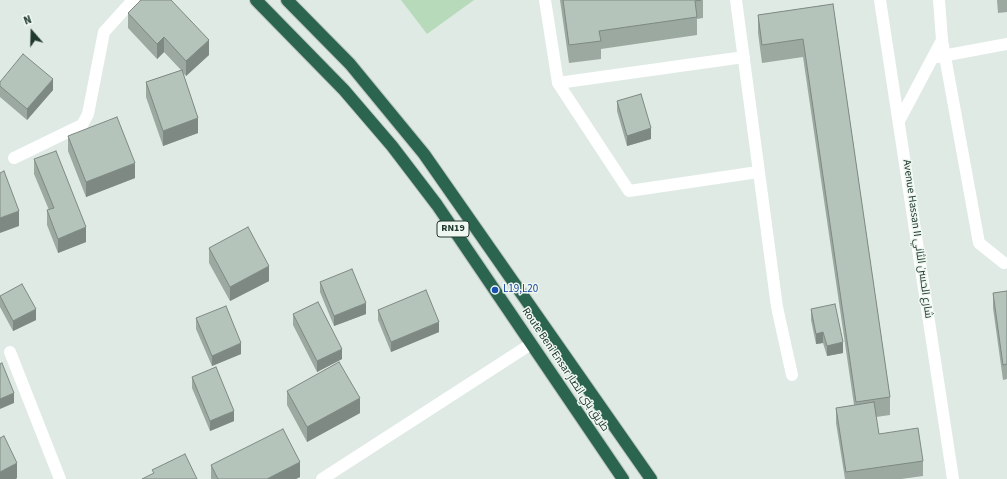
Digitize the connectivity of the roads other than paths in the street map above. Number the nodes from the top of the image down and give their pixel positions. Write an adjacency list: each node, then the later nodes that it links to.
1 (134, 0): 15 (street)
2 (256, 0): 18 (highway, Route Beni Ensar طريق بني انصار / RN19)
3 (287, 0): 9 (highway, Route Beni Ensar طريق بني انصار / RN19)
4 (294, 0): 9 (street)
5 (545, 0): 13 (street)
6 (736, 0): 12 (street)
7 (880, 0): 14 (street, Avenue Hassan II شارع الحسن الثاني)
8 (939, 0): 11 (street)
9 (306, 19): 24 (highway, Route Beni Ensar طريق بني انصار / RN19)
10 (1007, 44): 11 (street)
11 (939, 56): 14 (street); 17 (street)
12 (744, 57): 13 (street); 16 (street)
13 (558, 82): 16 (street)
14 (899, 121): 25 (street, Avenue Hassan II شارع الحسن الثاني)
15 (14, 158)
16 (758, 172): 20 (street)
17 (1004, 263)
18 (531, 344): 22 (street); 23 (highway, Route Beni Ensar طريق بني انصار / RN19)
19 (10, 352): 21 (street)
20 (792, 374)
21 (60, 479)
22 (322, 479)
23 (623, 479)
24 (651, 479)
25 (953, 479)

